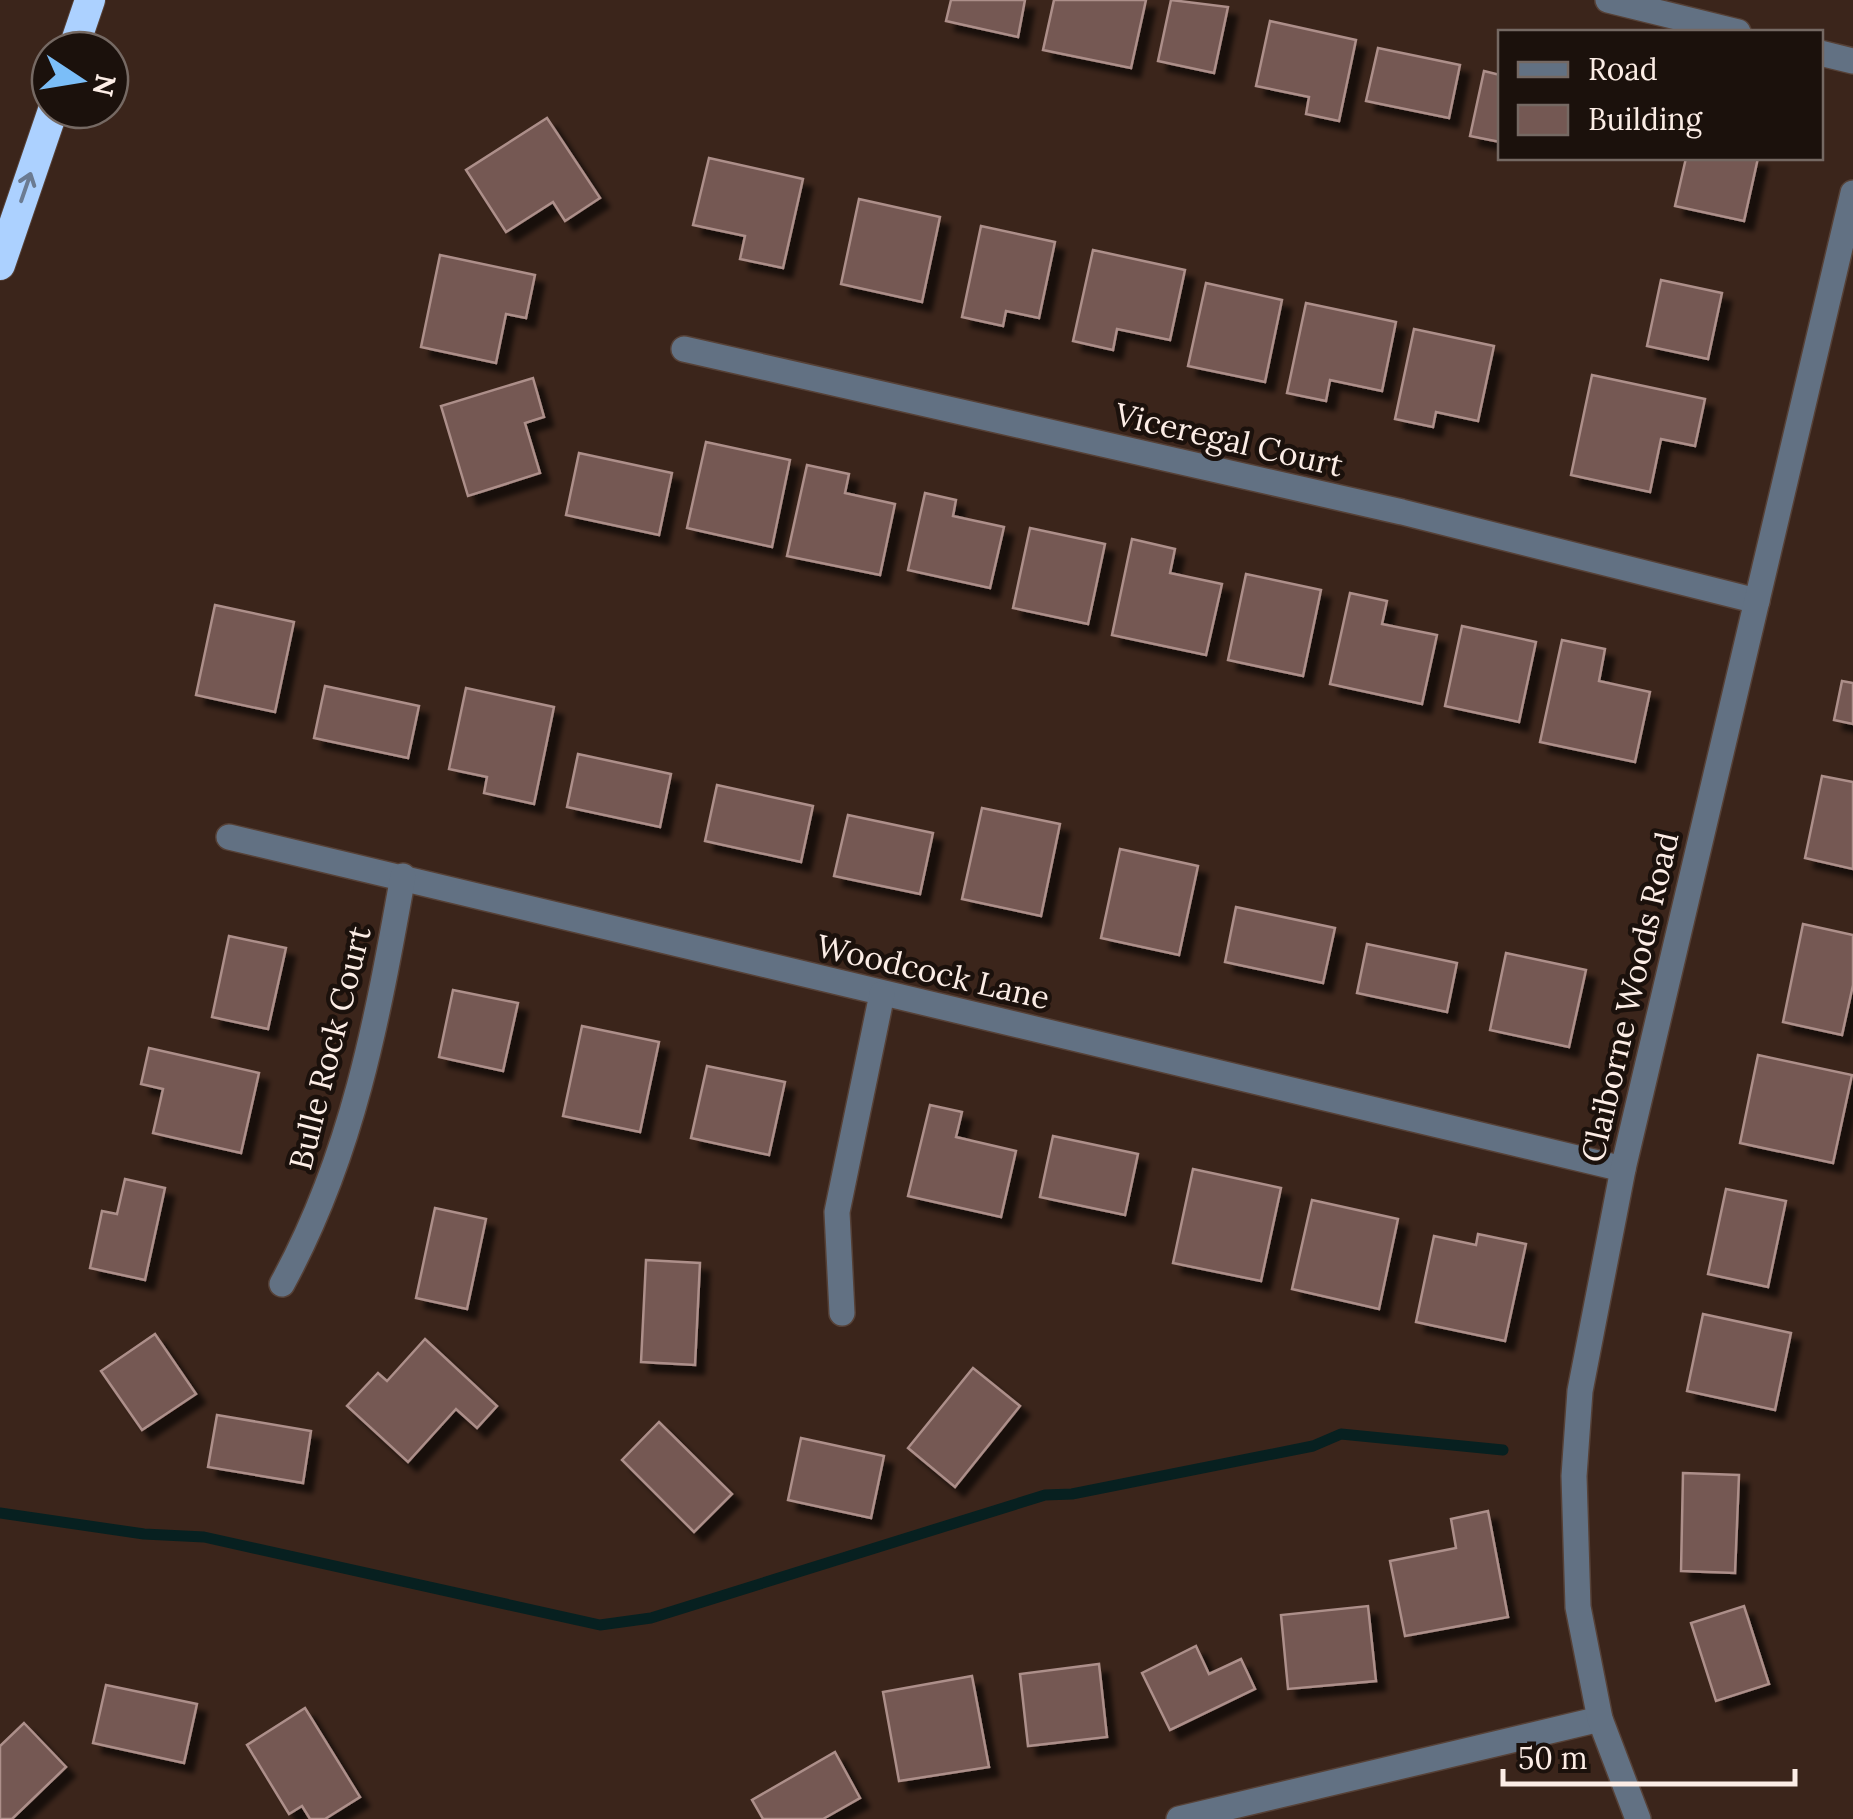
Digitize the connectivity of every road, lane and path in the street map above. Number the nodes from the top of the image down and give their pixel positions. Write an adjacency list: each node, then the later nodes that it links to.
1 (90, 0): 3 (highway)
2 (1608, 0): 4 (street)
3 (80, 30)
4 (1730, 30)
5 (1823, 54): 6 (street)
6 (1853, 61)
7 (46, 130): 9 (highway, one-way to 7)
8 (1853, 193): 11 (street, Claiborne Woods Road)
9 (0, 265)
10 (684, 349): 11 (street, Viceregal Court)
11 (1757, 601): 15 (street, Claiborne Woods Road)
12 (229, 836): 13 (street, Woodcock Lane)
13 (404, 876): 14 (street, Woodcock Lane); 16 (street, Bulle Rock Court)
14 (882, 994): 15 (street, Woodcock Lane); 17 (street)
15 (1623, 1169): 18 (street, Claiborne Woods Road)
16 (282, 1284)
17 (842, 1313)
18 (1600, 1718): 19 (street); 20 (street, Claiborne Woods Road)
19 (1179, 1819)
20 (1638, 1819)

